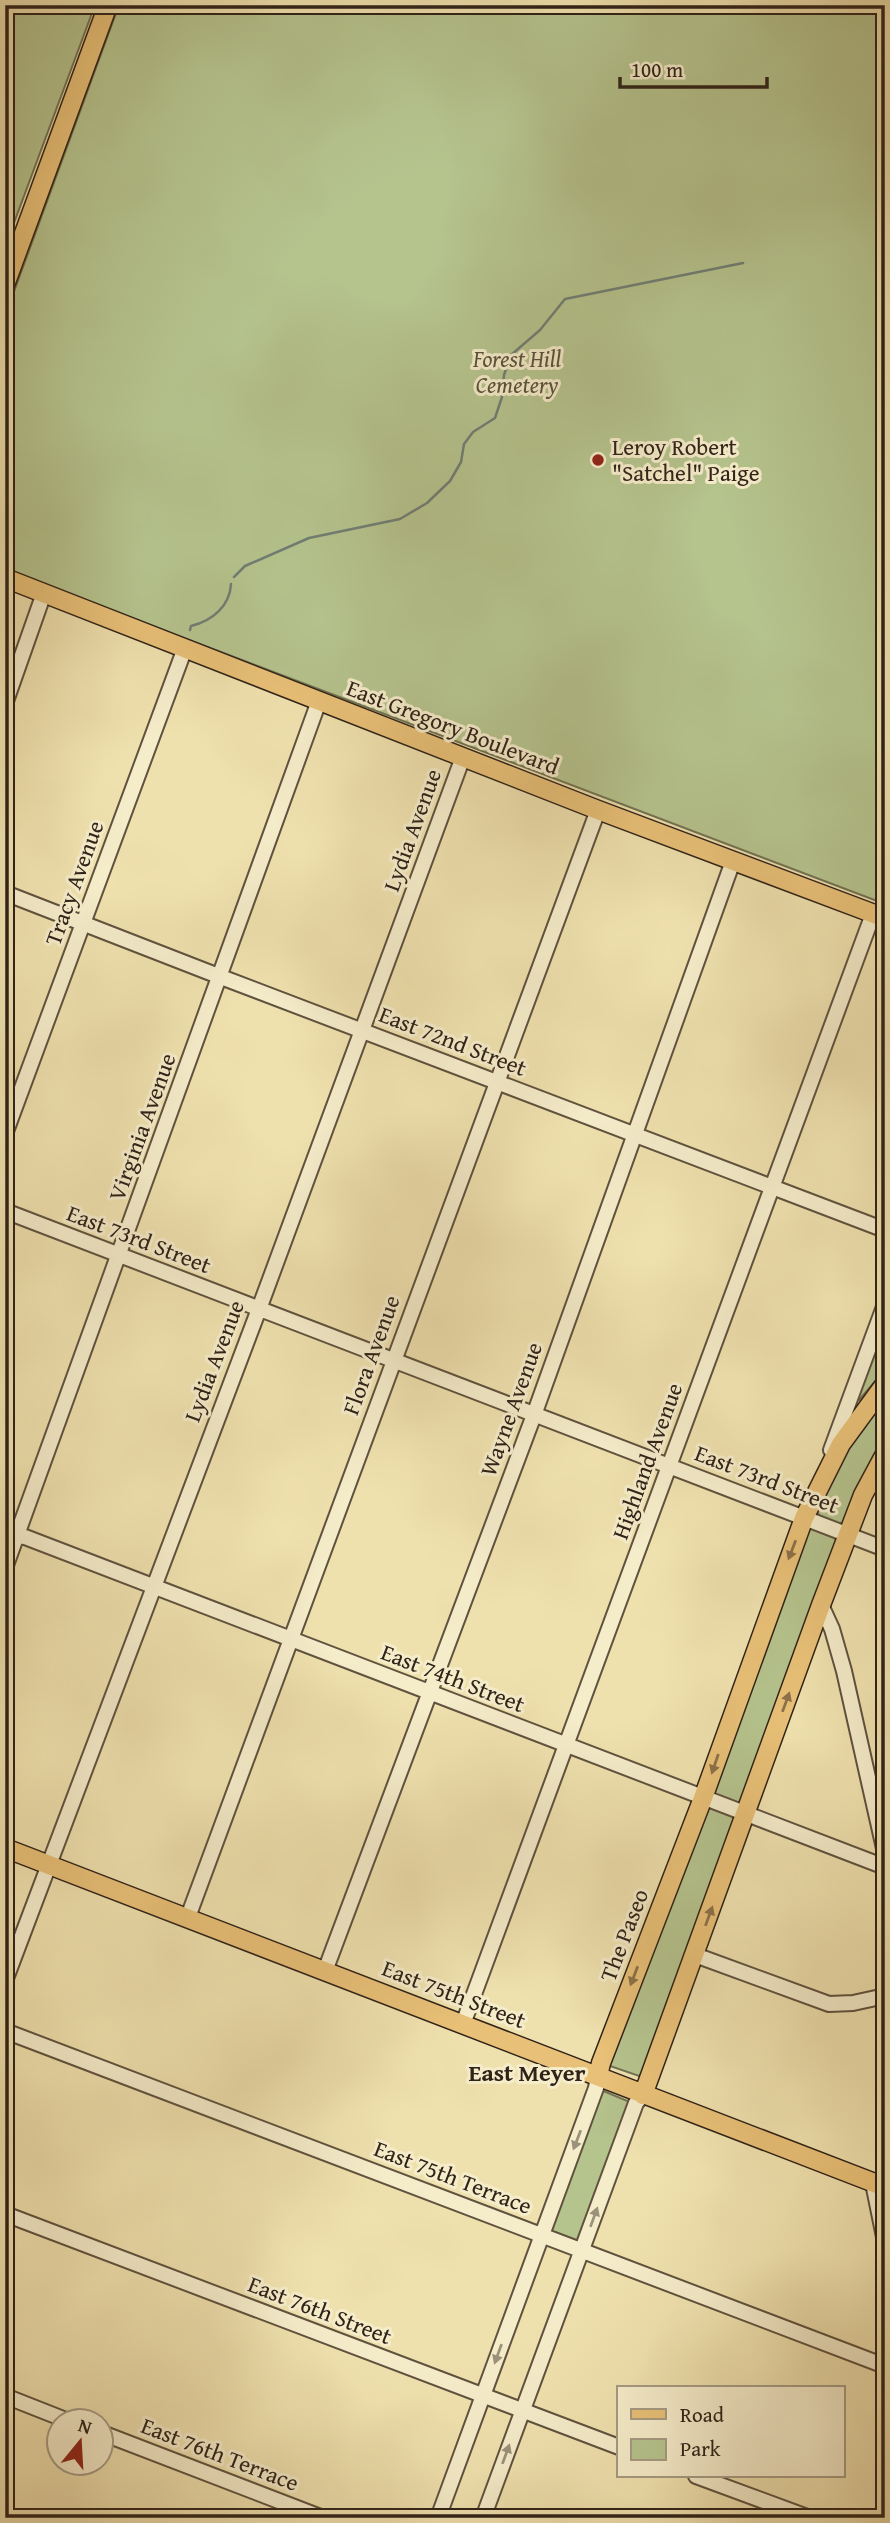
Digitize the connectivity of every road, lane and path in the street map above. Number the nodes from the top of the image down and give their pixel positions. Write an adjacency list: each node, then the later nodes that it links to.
1 (108, 5): 2 (main road)
2 (10, 260): 3 (main road)
3 (5, 285)
4 (5, 578): 5 (main road, East Gregory Boulevard)
5 (44, 593): 6 (main road, East Gregory Boulevard); 8 (street)
6 (185, 648): 7 (main road, East Gregory Boulevard); 14 (street, Tracy Avenue)
7 (319, 701): 9 (main road, East Gregory Boulevard); 15 (street, Virginia Avenue)
8 (5, 704)
9 (463, 757): 10 (main road, East Gregory Boulevard); 16 (street, Lydia Avenue)
10 (598, 810): 11 (main road, East Gregory Boulevard); 17 (street, Flora Avenue)
11 (733, 861): 13 (main road, East Gregory Boulevard); 18 (street, Wayne Avenue)
12 (5, 892): 14 (street, East 72nd Street)
13 (879, 916): 20 (street, Highland Avenue)
14 (83, 923): 15 (street, East 72nd Street); 19 (street, Tracy Avenue)
15 (221, 977): 16 (street, East 72nd Street); 23 (street, Virginia Avenue)
16 (362, 1031): 17 (street, East 72nd Street); 25 (street, Lydia Avenue)
17 (497, 1083): 18 (street, East 72nd Street); 26 (street, Flora Avenue)
18 (635, 1134): 20 (street, East 72nd Street); 28 (street, Wayne Avenue)
19 (5, 1135)
20 (772, 1186): 22 (street, East 72nd Street); 30 (street, Highland Avenue)
21 (5, 1211): 23 (street, East 73rd Street)
22 (885, 1230)
23 (120, 1255): 25 (street, East 73rd Street); 34 (street, Virginia Avenue)
24 (885, 1304): 31 (street)
25 (259, 1309): 26 (street, East 73rd Street); 38 (street, Lydia Avenue)
26 (394, 1361): 28 (street, East 73rd Street); 40 (street, Flora Avenue)
27 (885, 1384): 31 (main road, The Paseo)
28 (534, 1415): 30 (street, East 73rd Street); 41 (street, Wayne Avenue)
29 (885, 1454): 35 (main road)
30 (669, 1467): 32 (street, East 73rd Street); 42 (street, Highland Avenue)
31 (816, 1493): 32 (main road, The Paseo)
32 (804, 1518): 35 (street, East 73rd Street); 43 (main road, The Paseo, one-way to 43)
33 (5, 1523): 34 (street, East 74th Street)
34 (12, 1534): 37 (street, Virginia Avenue); 38 (street, East 74th Street)
35 (848, 1535): 36 (street, East 73rd Street); 39 (main road)
36 (885, 1549)
37 (5, 1568)
38 (153, 1586): 40 (street, East 74th Street); 47 (street, Lydia Avenue)
39 (821, 1605): 44 (main road, one-way to 39); 46 (street)
40 (290, 1639): 41 (street, East 74th Street); 49 (street, Flora Avenue)
41 (429, 1693): 42 (street, East 74th Street); 51 (street, Wayne Avenue)
42 (565, 1745): 43 (street, East 74th Street); 54 (street, Highland Avenue)
43 (703, 1798): 44 (street, East 74th Street); 56 (main road, The Paseo, one-way to 56)
44 (746, 1814): 48 (street, East 74th Street); 50 (main road, one-way to 44)
45 (5, 1848): 47 (main road, East 75th Street)
46 (885, 1853)
47 (48, 1864): 49 (main road, East 75th Street); 52 (street, Lydia Avenue)
48 (885, 1867)
49 (188, 1917): 51 (main road, East 75th Street)
50 (695, 1955): 53 (street); 57 (main road)
51 (325, 1971): 54 (main road, East 75th Street)
52 (5, 1981)
53 (885, 1996)
54 (463, 2024): 56 (main road, East 75th Street)
55 (5, 2031): 60 (street, East 75th Terrace)
56 (598, 2076): 57 (main road, East 75th Street); 60 (street, The Paseo, one-way to 60)
57 (643, 2095): 58 (main road, East 75th Street); 62 (street, one-way to 57)
58 (879, 2185): 61 (street)
59 (5, 2214): 65 (street, East 76th Street)
60 (541, 2235): 62 (street, East 75th Terrace); 65 (street, The Paseo, one-way to 65)
61 (885, 2242)
62 (582, 2252): 63 (street, East 75th Terrace); 67 (street)
63 (885, 2366)
64 (5, 2396): 66 (street)
65 (482, 2397): 67 (street, East 76th Street); 72 (street, The Paseo)
66 (46, 2412)
67 (521, 2412): 69 (street, East 76th Street); 73 (street, one-way to 67)
68 (116, 2438): 71 (street, East 76th Terrace)
69 (617, 2447)
70 (701, 2478): 74 (street)
71 (323, 2518)
72 (438, 2518)
73 (483, 2518)
74 (810, 2518)

